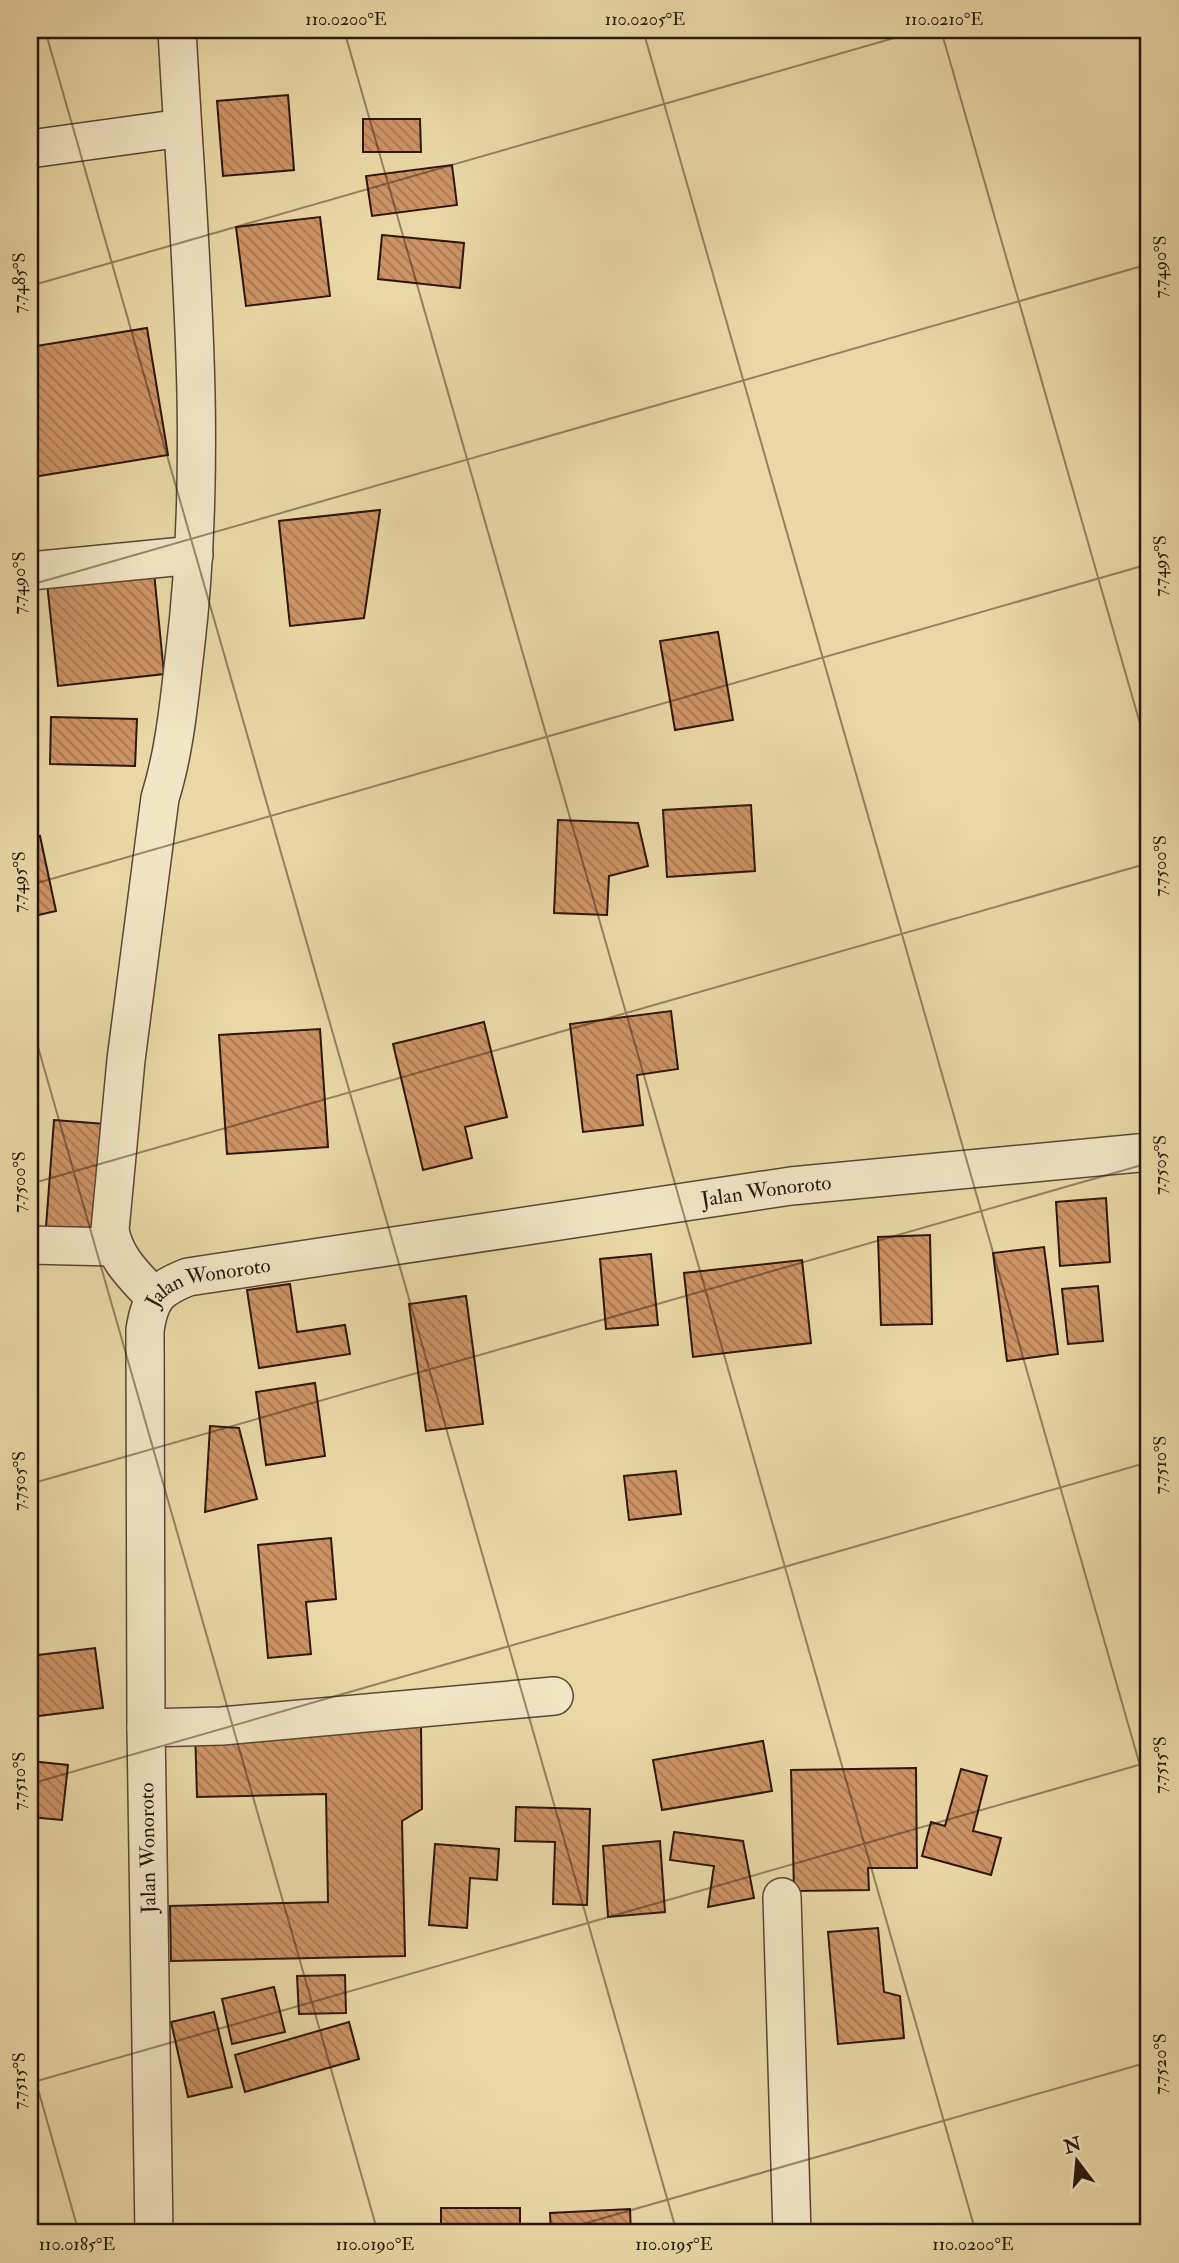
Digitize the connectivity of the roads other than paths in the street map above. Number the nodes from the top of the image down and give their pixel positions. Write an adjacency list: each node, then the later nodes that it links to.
1 (177, 30): 2 (street)
2 (182, 128): 3 (street); 4 (street)
3 (30, 149)
4 (194, 555): 5 (street); 8 (street)
5 (30, 571)
6 (1149, 1152): 9 (street, Jalan Wonoroto)
7 (30, 1245): 8 (street)
8 (113, 1247): 9 (street)
9 (154, 1297): 11 (street, Jalan Wonoroto)
10 (554, 1696): 11 (street)
11 (146, 1728): 13 (street, Jalan Wonoroto)
12 (782, 1897): 14 (street)
13 (155, 2233)
14 (792, 2233)

